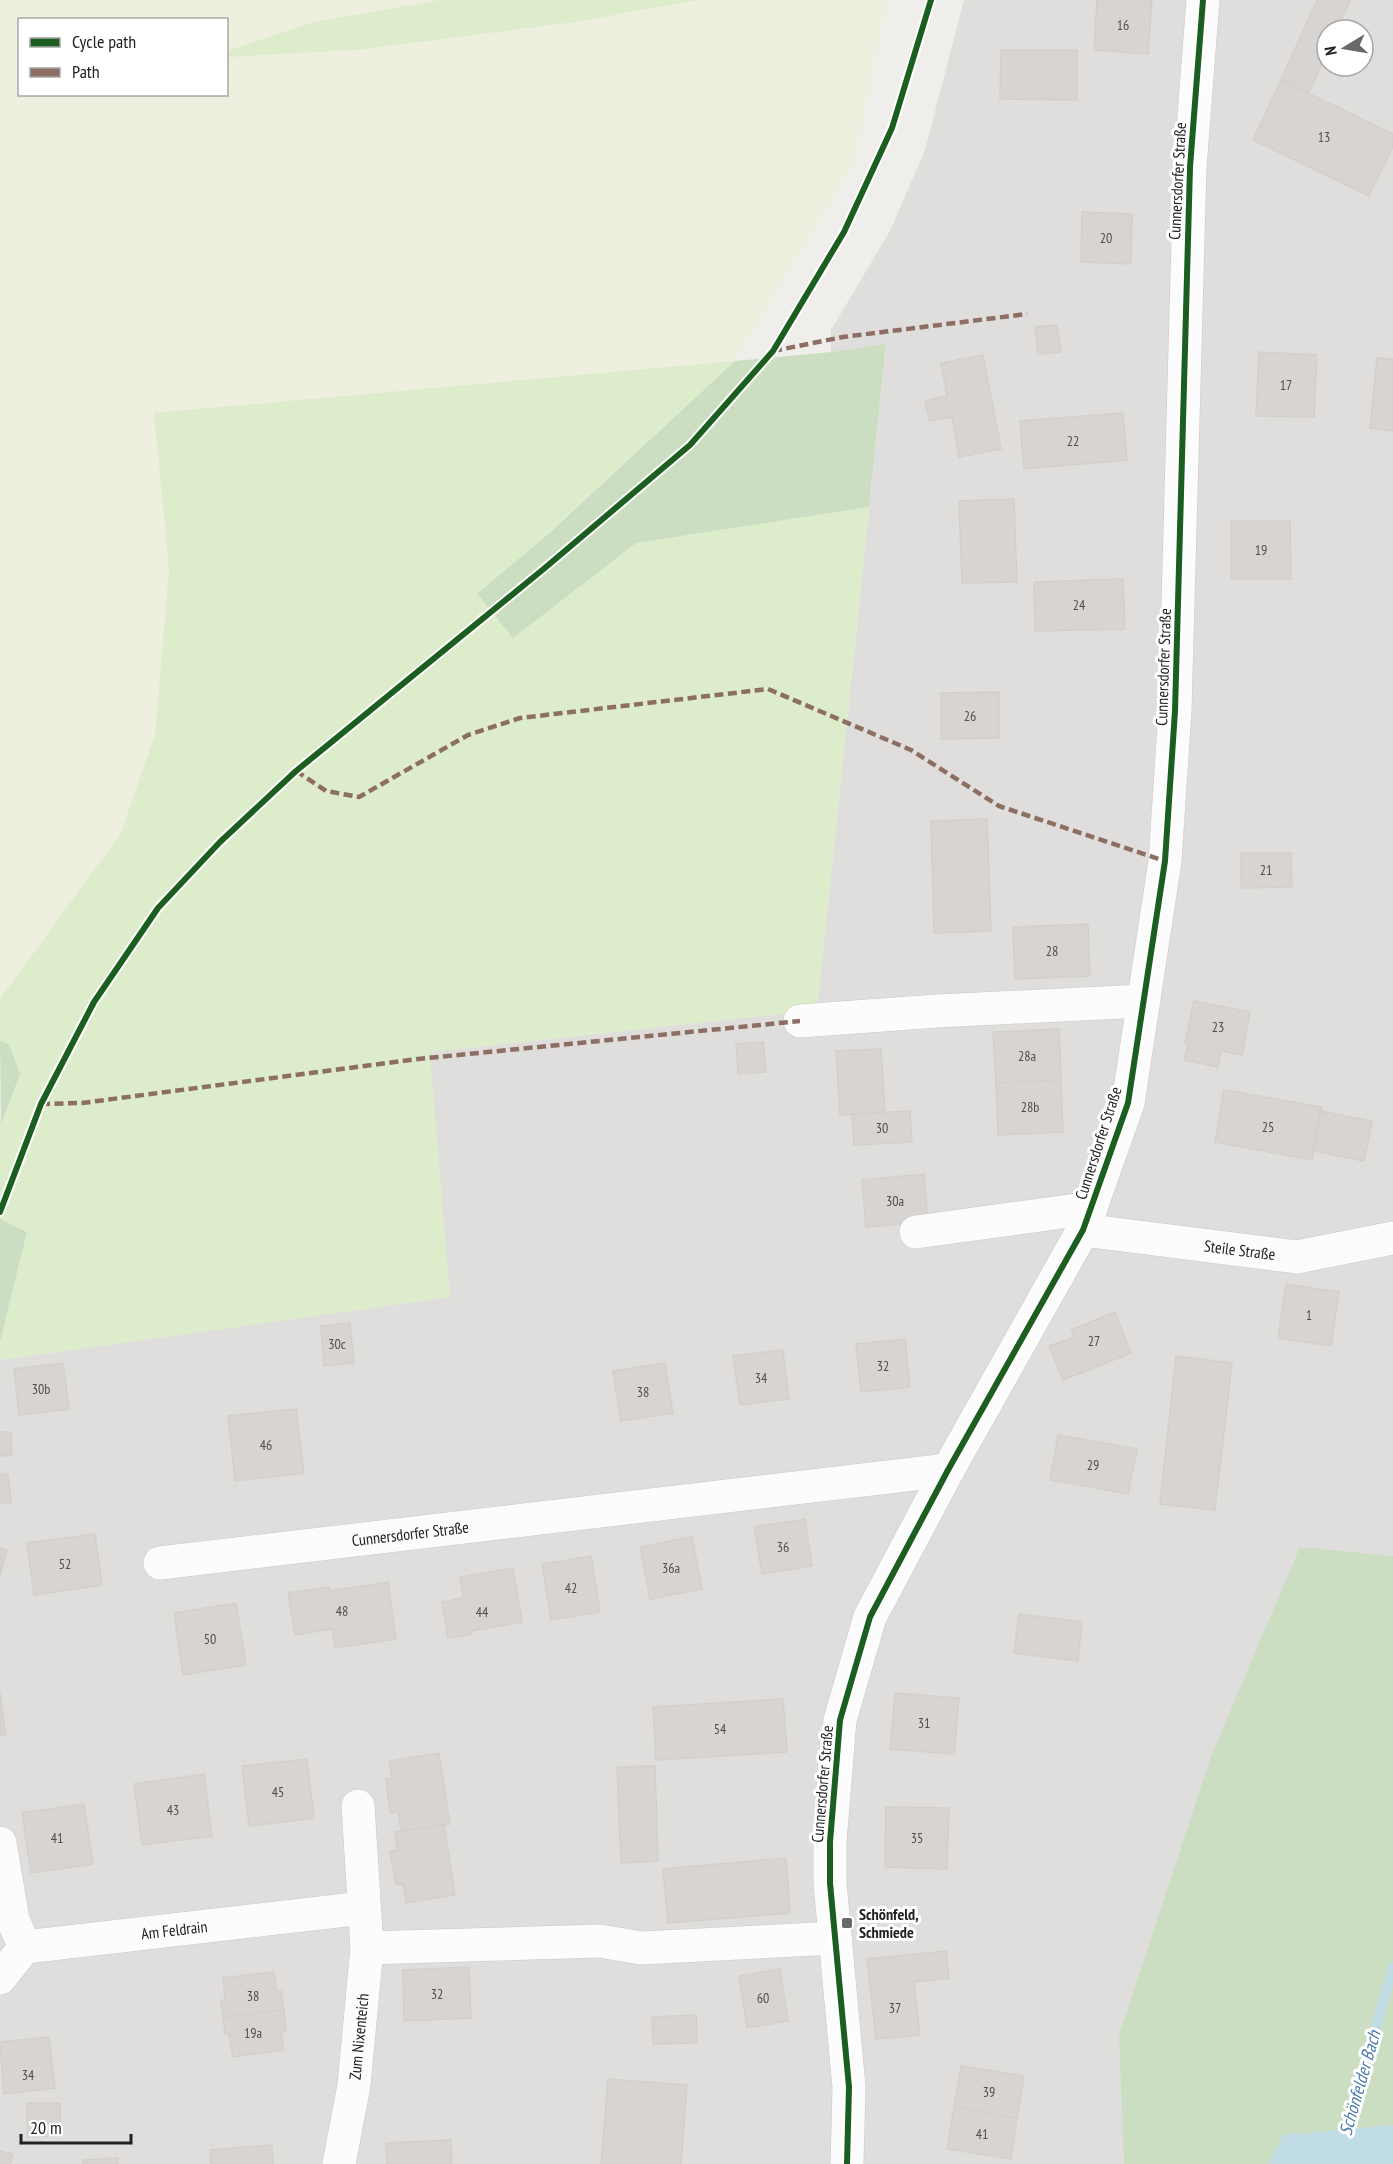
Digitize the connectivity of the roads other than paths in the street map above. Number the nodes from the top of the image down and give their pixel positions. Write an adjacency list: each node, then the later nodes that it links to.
1 (1203, 0): 2 (street, Cunnersdorfer Straße)
2 (1143, 1001): 3 (street); 4 (street, Cunnersdorfer Straße)
3 (800, 1021)
4 (1087, 1219): 5 (street, Steile Straße); 6 (street, Steile Straße); 7 (street, Cunnersdorfer Straße)
5 (916, 1232)
6 (1393, 1238)
7 (948, 1470): 8 (street, Cunnersdorfer Straße); 12 (street, Cunnersdorfer Straße)
8 (160, 1563)
9 (358, 1806): 11 (street, Zum Nixenteich)
10 (0, 1843): 13 (street)
11 (363, 1908): 13 (street, Am Feldrain); 14 (street, Zum Nixenteich)
12 (835, 1938): 14 (street); 17 (street, Cunnersdorfer Straße)
13 (25, 1947): 15 (street)
14 (367, 1948): 16 (street, Zum Nixenteich)
15 (0, 1978)
16 (339, 2164)
17 (847, 2164)

